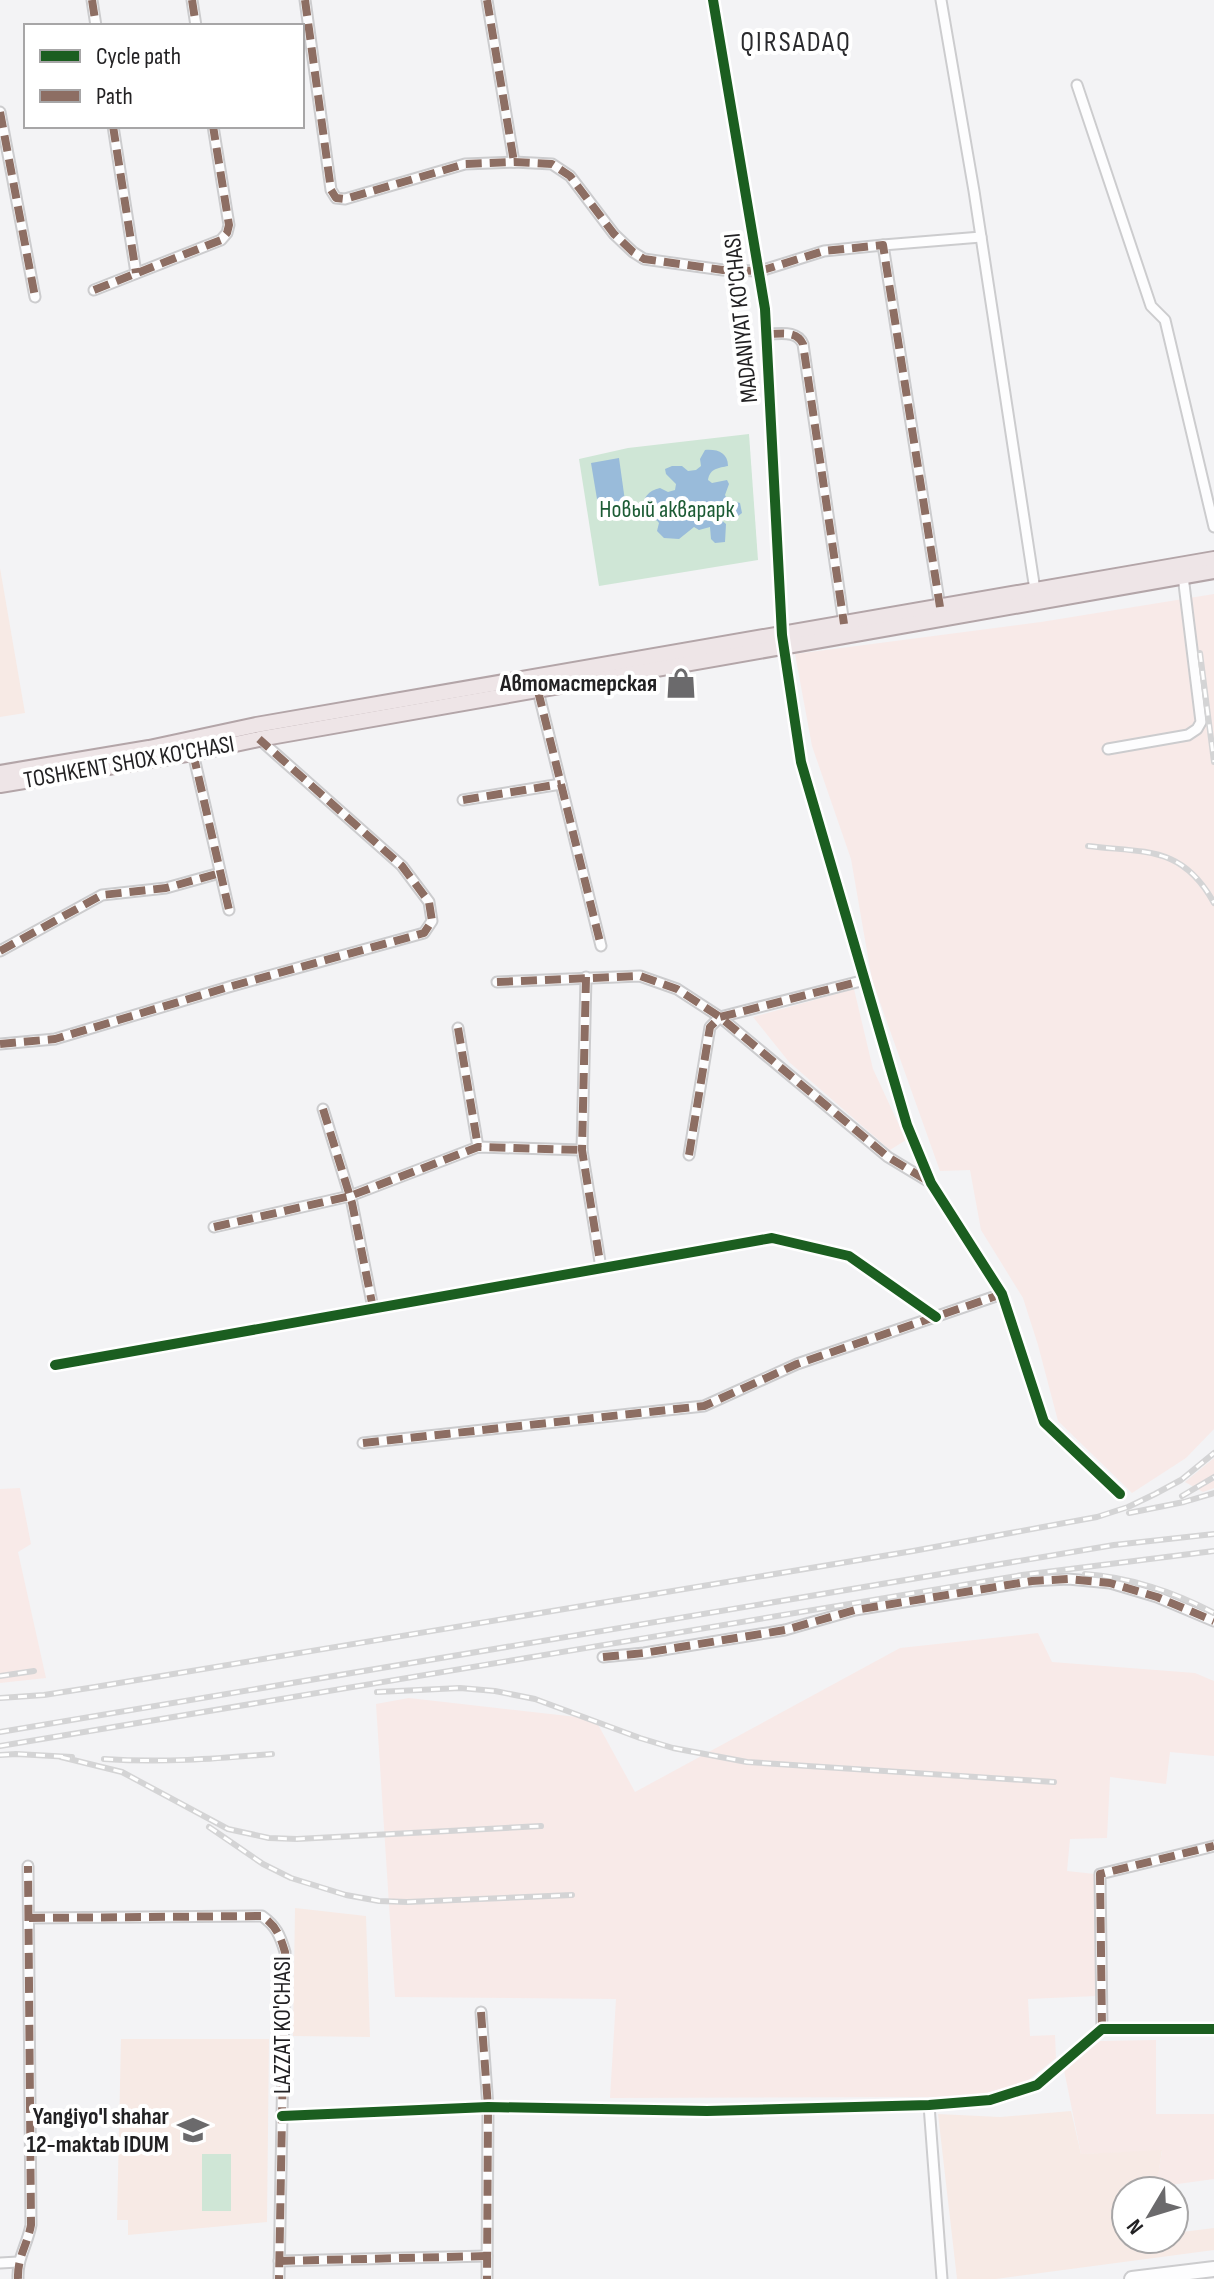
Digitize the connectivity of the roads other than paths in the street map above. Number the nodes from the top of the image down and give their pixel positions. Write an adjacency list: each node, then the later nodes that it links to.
1 (92, 0): 7 (street)
2 (192, 0): 8 (street)
3 (305, 0): 13 (street)
4 (487, 0): 13 (street)
5 (713, 0): 16 (street, MADANIYAT KO'CHASI)
6 (941, 0): 14 (street)
7 (96, 24)
8 (196, 24)
9 (1077, 85): 21 (street)
10 (0, 112): 19 (street)
11 (113, 128): 17 (street)
12 (213, 128): 17 (street)
13 (514, 162): 16 (street)
14 (981, 237): 15 (street); 25 (street)
15 (883, 245): 16 (street); 26 (street)
16 (760, 271): 20 (street, MADANIYAT KO'CHASI)
17 (136, 273): 18 (street)
18 (94, 290)
19 (35, 297)
20 (768, 334): 27 (street); 28 (street, MADANIYAT KO'CHASI)
21 (1214, 527)
22 (1214, 559): 25 (main road)
23 (1214, 571): 24 (main road)
24 (1183, 576): 28 (main road); 32 (street)
25 (1035, 590): 26 (main road)
26 (940, 607): 27 (main road)
27 (844, 624): 28 (main road)
28 (782, 641): 29 (main road, TOSHKENT SHOX KO'CHASI); 31 (main road); 42 (street, MADANIYAT KO'CHASI)
29 (538, 691): 30 (main road, TOSHKENT SHOX KO'CHASI); 34 (street)
30 (259, 739): 31 (main road, TOSHKENT SHOX KO'CHASI); 46 (street)
31 (191, 746): 33 (main road, TOSHKENT SHOX KO'CHASI); 35 (main road, TOSHKENT SHOX KO'CHASI); 37 (street)
32 (1108, 749)
33 (0, 773)
34 (561, 784): 36 (street); 39 (street)
35 (0, 785)
36 (463, 800)
37 (220, 873): 38 (street); 40 (street)
38 (229, 910)
39 (601, 946)
40 (0, 951)
41 (586, 977): 43 (street); 44 (street); 49 (street)
42 (865, 980): 44 (street); 51 (street, MADANIYAT KO'CHASI)
43 (497, 982)
44 (720, 1017): 50 (street); 51 (street)
45 (458, 1028): 48 (street)
46 (0, 1044)
47 (323, 1109): 52 (street)
48 (478, 1147): 49 (street); 52 (street)
49 (582, 1150): 54 (street)
50 (689, 1155)
51 (931, 1183): 55 (street, MADANIYAT KO'CHASI)
52 (350, 1196): 53 (street); 56 (street)
53 (214, 1227)
54 (601, 1268): 56 (street); 57 (street)
55 (1002, 1294): 57 (street); 60 (street, MADANIYAT KO'CHASI)
56 (373, 1308): 58 (street)
57 (936, 1317): 59 (street)
58 (55, 1365)
59 (363, 1443)
60 (1120, 1494)
61 (1214, 1621): 62 (street)
62 (603, 1657)
63 (1214, 1846): 67 (street)
64 (28, 1866): 65 (street)
65 (29, 1918): 71 (street, LAZZAT KO'CHASI); 74 (street)
66 (481, 2012): 70 (street)
67 (1102, 2029): 68 (street); 69 (street)
68 (1214, 2029)
69 (929, 2105): 70 (street); 80 (street)
70 (488, 2107): 71 (street); 72 (street)
71 (282, 2116): 73 (street, LAZZAT KO'CHASI)
72 (487, 2256): 73 (street); 79 (street)
73 (279, 2261): 78 (street, LAZZAT KO'CHASI)
74 (18, 2262): 75 (street); 77 (street)
75 (0, 2263)
76 (1214, 2269): 81 (main road)
77 (18, 2279)
78 (279, 2279)
79 (487, 2279)
80 (942, 2279)
81 (1132, 2279)

